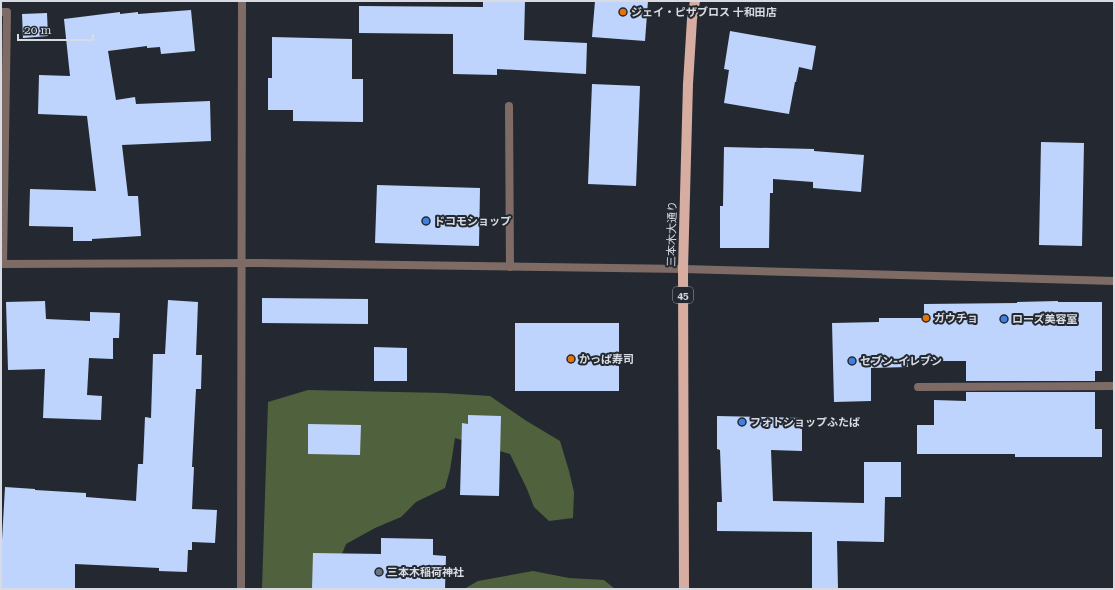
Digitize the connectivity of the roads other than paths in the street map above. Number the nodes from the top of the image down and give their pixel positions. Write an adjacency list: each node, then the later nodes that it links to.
1 (242, 1): 5 (street)
2 (695, 1): 8 (main road, 三本木大通り / 45)
3 (1, 12): 6 (street)
4 (509, 106): 7 (street)
5 (241, 263): 6 (street); 7 (street); 12 (street)
6 (2, 264)
7 (510, 267): 8 (street)
8 (683, 269): 9 (street); 13 (main road, 三本木大通り / 45)
9 (1114, 281)
10 (1114, 386): 11 (street)
11 (918, 387)
12 (241, 589)
13 (684, 589)

